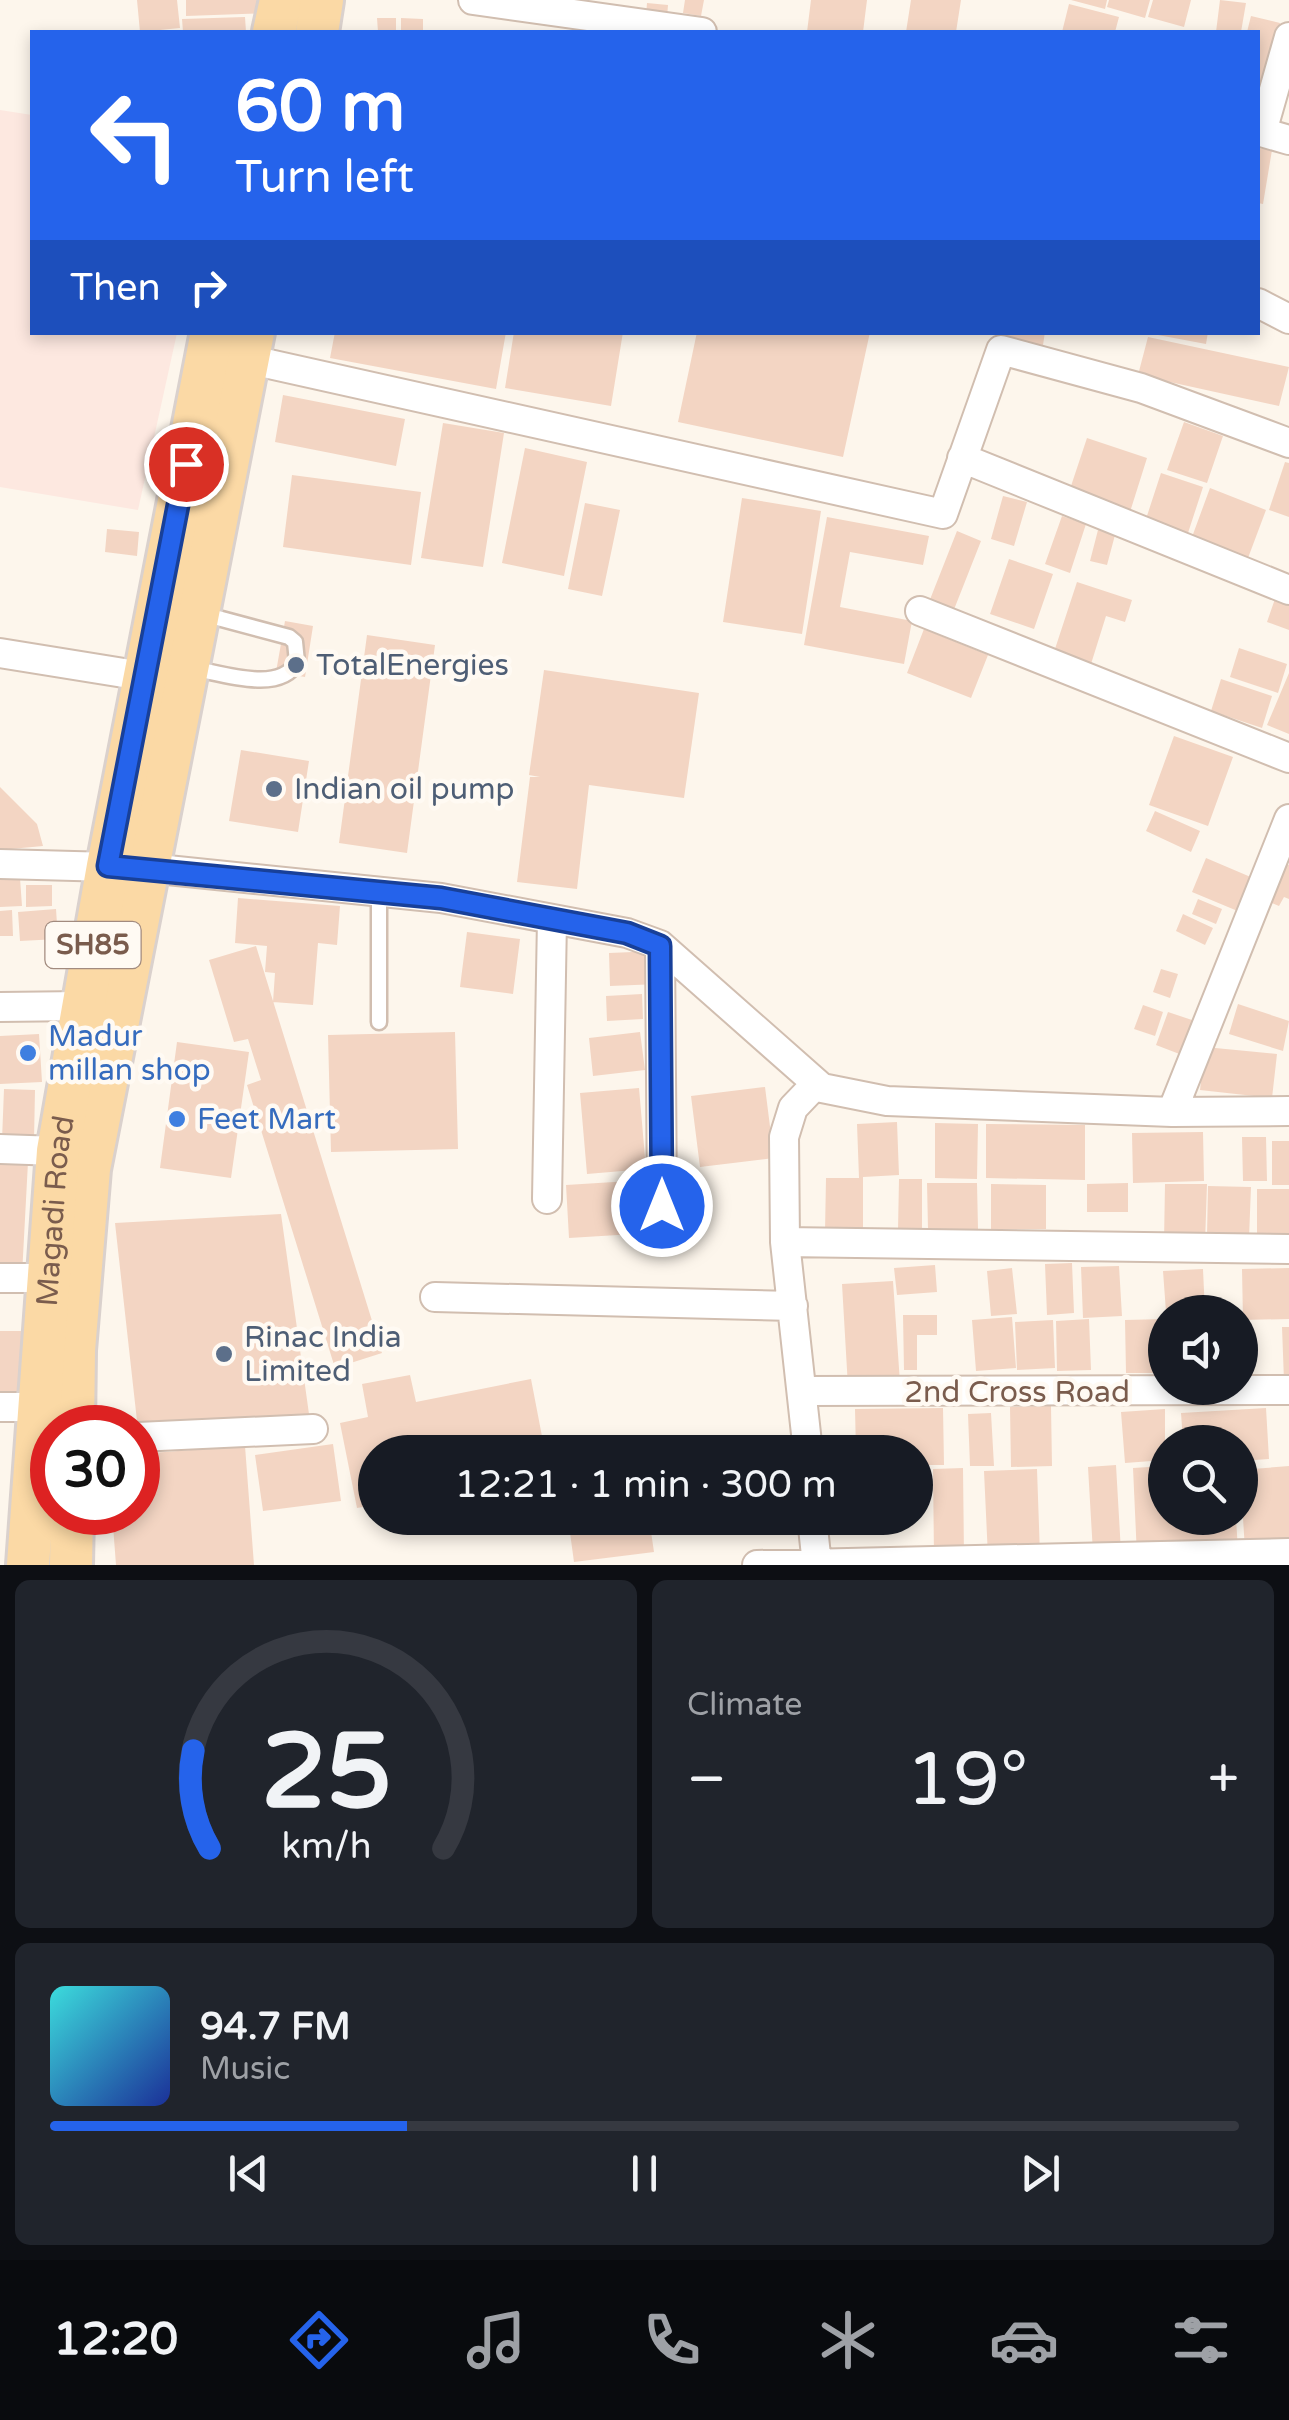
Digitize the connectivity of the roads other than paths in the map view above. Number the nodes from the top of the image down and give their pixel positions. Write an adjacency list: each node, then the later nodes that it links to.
1 (281, 0): 4 (main road)
2 (322, 0): 5 (main road)
3 (474, 0): 6 (street)
4 (274, 30)
5 (317, 30)
6 (688, 30)
7 (1289, 37): 8 (street)
8 (1270, 134)
9 (1260, 304): 10 (street)
10 (1289, 319)
11 (230, 343): 13 (street); 16 (main road, Magadi Road / SH85); 18 (main road, Magadi Road / SH85)
12 (1289, 442): 13 (street)
13 (962, 458): 14 (street)
14 (1289, 590)
15 (920, 611): 19 (street)
16 (197, 612): 18 (main road, Magadi Road / SH85); 18 (lane)
17 (0, 653): 18 (street)
18 (172, 676): 22 (main road, Magadi Road / SH85)
19 (1289, 758)
20 (1289, 819): 30 (street)
21 (0, 864): 22 (street)
22 (128, 867): 23 (street); 26 (main road, Magadi Road / SH85); 45 (main road, Magadi Road / SH85)
23 (379, 893): 24 (street); 28 (lane)
24 (552, 919): 25 (street); 34 (street)
25 (660, 946): 29 (street); 35 (street)
26 (82, 1006): 27 (street); 33 (main road, Magadi Road / SH85)
27 (0, 1007)
28 (379, 1022)
29 (815, 1084): 30 (street); 36 (street)
30 (1172, 1112): 31 (street)
31 (1289, 1112)
32 (0, 1149): 33 (street)
33 (58, 1151): 39 (main road, Magadi Road / SH85)
34 (546, 1199)
35 (662, 1206)
36 (785, 1242): 37 (street); 41 (street)
37 (1289, 1249)
38 (0, 1278): 39 (street)
39 (47, 1278): 44 (main road, Magadi Road / SH85)
40 (435, 1297): 41 (street)
41 (793, 1306): 43 (street)
42 (1289, 1390): 43 (street, 2nd Cross Road)
43 (804, 1391): 47 (street)
44 (37, 1405)
45 (41, 1405)
46 (313, 1429): 48 (street)
47 (807, 1435)
48 (160, 1436)
49 (30, 1527): 54 (main road, Magadi Road / SH85)
50 (72, 1535): 55 (main road)
51 (814, 1535): 53 (street)
52 (1289, 1553): 53 (street)
53 (817, 1563): 56 (street)
54 (28, 1565)
55 (71, 1565)
56 (757, 1565)

